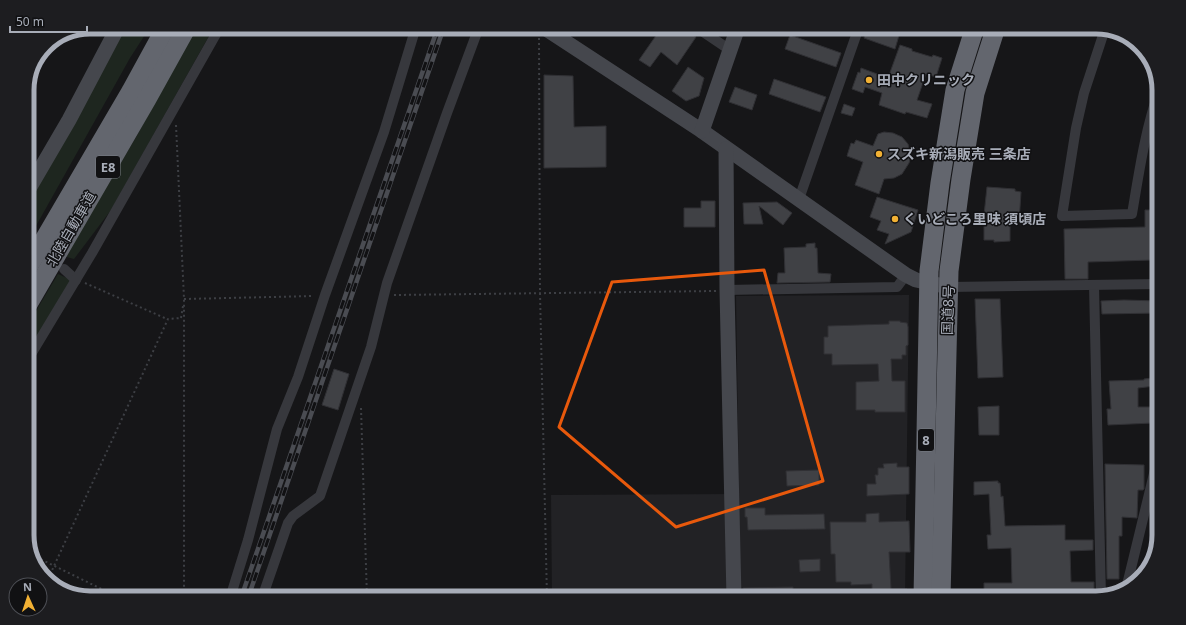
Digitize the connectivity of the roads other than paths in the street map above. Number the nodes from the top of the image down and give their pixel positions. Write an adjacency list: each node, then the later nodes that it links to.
1 (114, 34): 18 (street)
2 (162, 34): 20 (highway, 北陸自動車道 / E8)
3 (183, 34): 29 (highway, 北陸自動車道 / E8)
4 (216, 34): 23 (street)
5 (414, 34): 33 (street)
6 (475, 34): 34 (street)
7 (546, 34): 16 (street)
8 (706, 34): 14 (street)
9 (736, 34): 14 (street)
10 (857, 34): 19 (street)
11 (973, 34): 24 (highway, 国道8号 / 8)
12 (994, 34): 27 (highway, 国道8号 / 8)
13 (1102, 35): 15 (street)
14 (730, 50): 16 (street)
15 (1152, 113)
16 (702, 131): 17 (street)
17 (726, 149): 19 (street); 28 (street)
18 (34, 180)
19 (799, 199): 22 (street)
20 (34, 257)
21 (64, 269): 23 (street)
22 (906, 276): 24 (street); 28 (street)
23 (76, 280): 30 (street)
24 (929, 283): 27 (street); 36 (highway, 国道8号 / 8)
25 (1152, 284): 26 (street)
26 (1094, 285): 27 (street); 38 (street)
27 (949, 287): 37 (highway, 国道8号 / 8)
28 (727, 290): 35 (street)
29 (34, 294)
30 (34, 350)
31 (1152, 482): 32 (street)
32 (1128, 581)
33 (232, 591)
34 (264, 591)
35 (734, 591)
36 (923, 591)
37 (941, 591)
38 (1101, 591)

